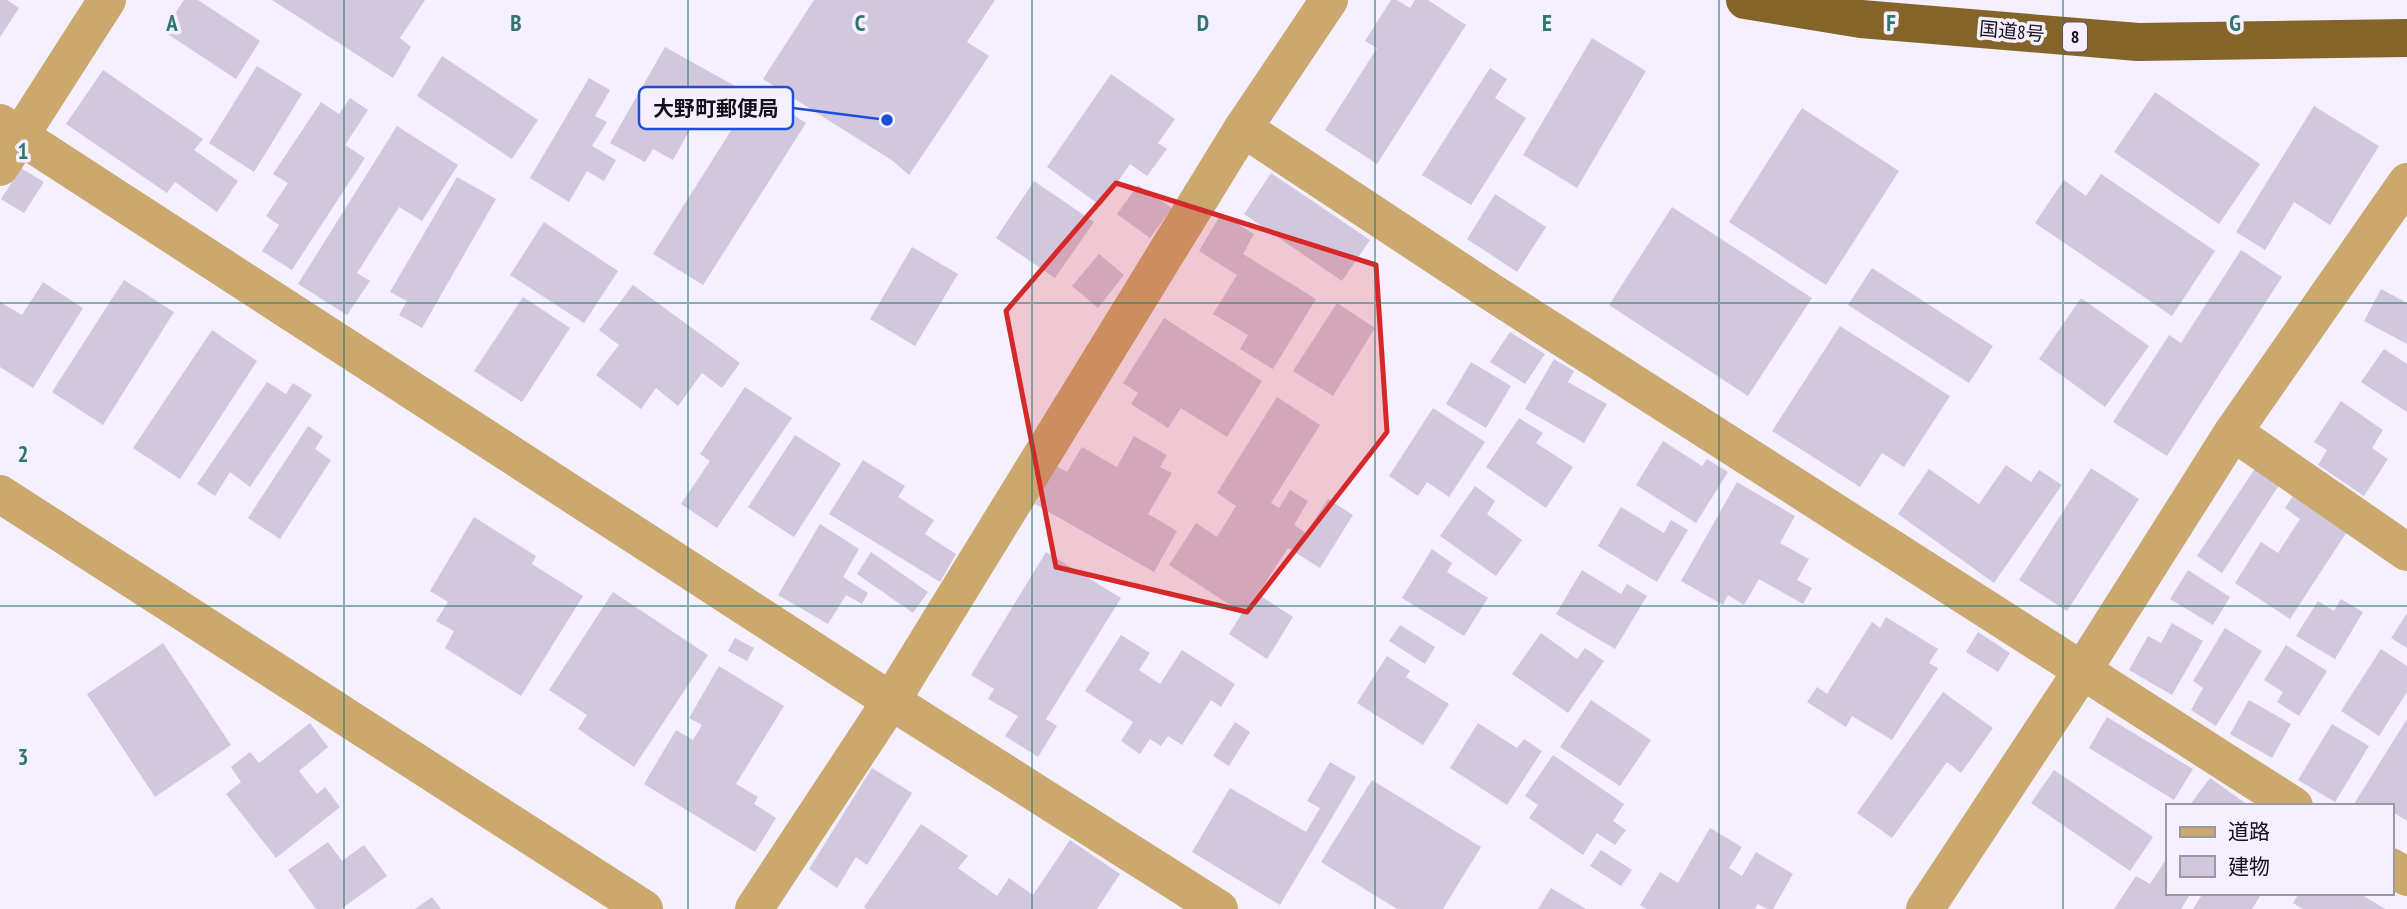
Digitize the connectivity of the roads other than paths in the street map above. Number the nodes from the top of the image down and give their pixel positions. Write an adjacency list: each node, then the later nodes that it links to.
1 (107, 0): 6 (street)
2 (1329, 0): 5 (street)
3 (1745, 0): 4 (highway, 国道8号 / 8)
4 (2407, 38)
5 (1243, 128): 12 (street); 13 (street)
6 (10, 129): 7 (street); 13 (street)
7 (0, 167)
8 (2407, 182): 9 (street)
9 (2233, 432): 11 (street); 12 (street)
10 (0, 494): 15 (street)
11 (2407, 552)
12 (2082, 671): 14 (street); 18 (street)
13 (891, 701): 16 (street); 17 (street)
14 (2291, 804)
15 (644, 909)
16 (754, 909)
17 (1219, 909)
18 (1924, 909)

